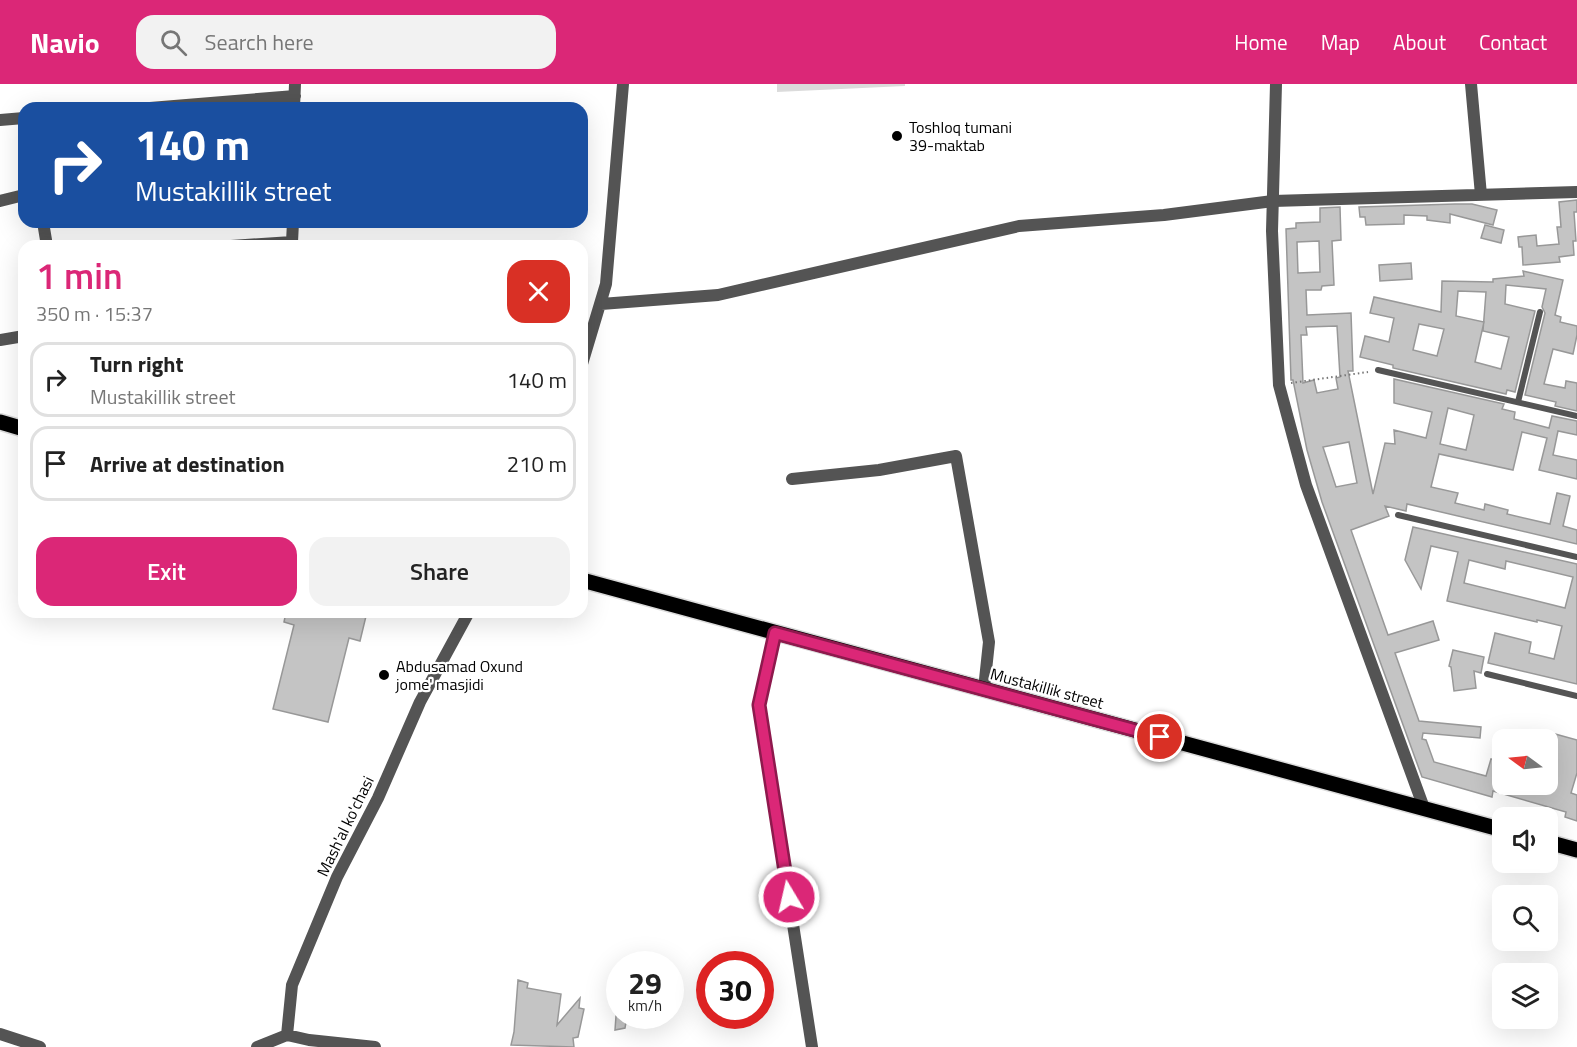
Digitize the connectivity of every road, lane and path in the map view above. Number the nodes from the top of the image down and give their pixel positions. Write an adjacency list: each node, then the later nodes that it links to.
1 (623, 84): 13 (street)
2 (1276, 84): 12 (street)
3 (1471, 84): 9 (street)
4 (295, 96): 5 (street)
5 (222, 102)
6 (18, 118): 7 (street)
7 (0, 120)
8 (1577, 192): 9 (street)
9 (1481, 195): 12 (street)
10 (18, 196): 11 (street)
11 (0, 201)
12 (1273, 201): 13 (street); 19 (street)
13 (601, 304): 17 (street)
14 (1540, 312): 20 (lane)
15 (18, 337): 16 (street)
16 (0, 340)
17 (588, 345)
18 (1378, 370): 19 (path); 20 (lane)
19 (1279, 385): 33 (street)
20 (1518, 402): 21 (lane)
21 (1577, 416)
22 (0, 422): 23 (main road)
23 (18, 427)
24 (792, 479): 31 (street)
25 (1398, 515): 26 (lane)
26 (1577, 557)
27 (588, 582): 29 (main road, Mustakillik street)
28 (466, 618): 38 (street, Mash'al ko'chasi)
29 (775, 633): 31 (main road, Mustakillik street); 42 (street)
30 (1487, 674): 32 (lane)
31 (984, 689): 33 (main road, Mustakillik street)
32 (1577, 696)
33 (1424, 808): 34 (main road, Mustakillik street)
34 (1492, 827)
35 (1558, 845): 36 (main road)
36 (1577, 850)
37 (0, 1034): 39 (street)
38 (287, 1035): 40 (street); 41 (street)
39 (40, 1047)
40 (257, 1047)
41 (375, 1047)
42 (812, 1047)

